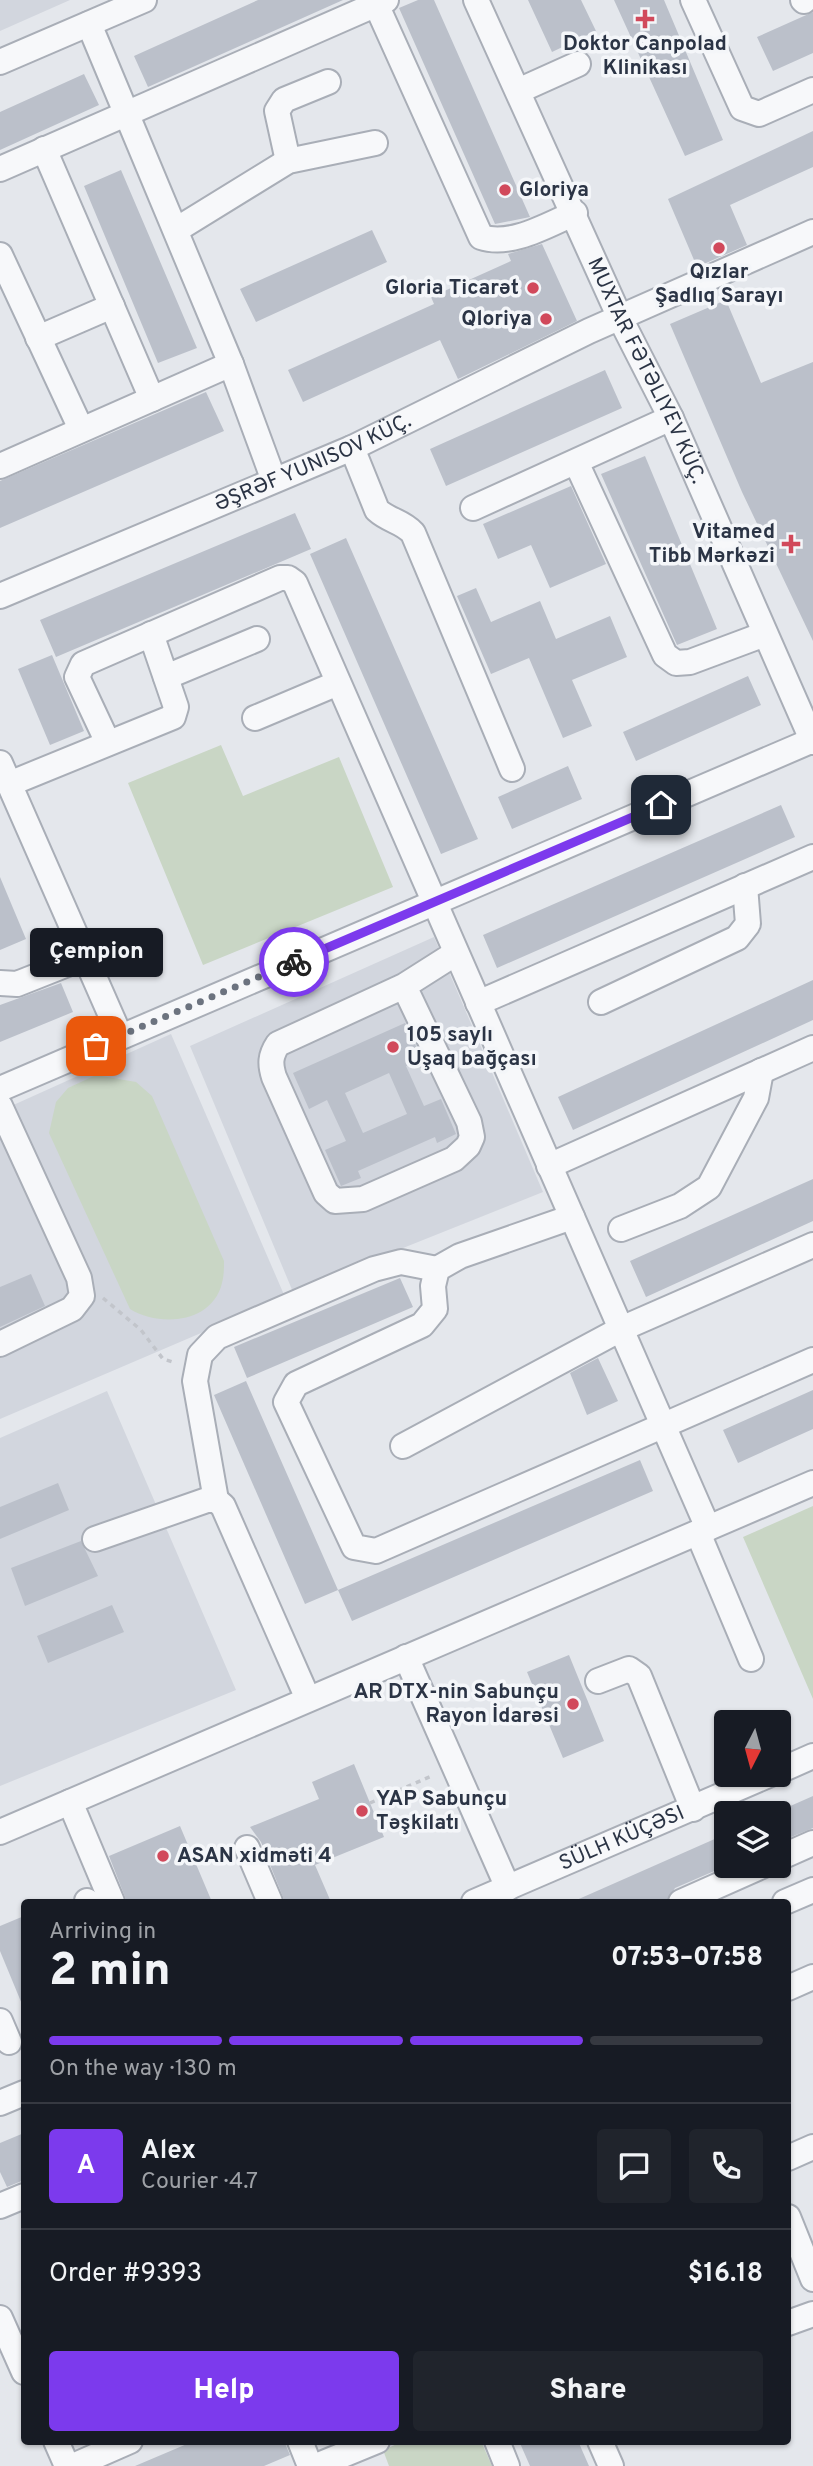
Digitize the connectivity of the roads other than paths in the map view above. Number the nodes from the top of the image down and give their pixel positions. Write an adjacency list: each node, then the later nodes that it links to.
1 (144, 0): 5 (street)
2 (476, 0): 10 (street, MUXTAR FƏTƏLIYEV KÜÇ.)
3 (693, 0): 9 (street)
4 (381, 2): 11 (street); 16 (street)
5 (89, 24): 6 (street); 11 (street)
6 (0, 62)
7 (578, 64): 10 (street)
8 (328, 82): 14 (street)
9 (813, 90)
10 (518, 91): 16 (street, MUXTAR FƏTƏLIYEV KÜÇ.)
11 (125, 113): 13 (street); 17 (street)
12 (375, 143): 14 (street)
13 (44, 149): 15 (street); 21 (street)
14 (288, 161): 17 (street)
15 (0, 169)
16 (575, 214): 22 (street, MUXTAR FƏTƏLIYEV KÜÇ.)
17 (176, 230): 24 (street)
18 (813, 232): 22 (street, ƏŞRƏF YUNISOV KÜÇ.)
19 (0, 254): 20 (street)
20 (8, 295): 23 (street)
21 (112, 306): 23 (street); 25 (street)
22 (620, 318): 26 (street, MUXTAR FƏTƏLIYEV KÜÇ.); 28 (street, ƏŞRƏF YUNISOV KÜÇ.)
23 (38, 338): 27 (street)
24 (231, 363): 25 (street); 31 (street)
25 (152, 399): 27 (street)
26 (671, 418): 29 (street); 35 (street, MUXTAR FƏTƏLIYEV KÜÇ.)
27 (81, 429): 30 (street)
28 (352, 448): 31 (street, ƏŞRƏF YUNISOV KÜÇ.); 42 (street)
29 (576, 462): 32 (street); 35 (street)
30 (0, 466)
31 (274, 478): 33 (street, ƏŞRƏF YUNISOV KÜÇ.)
32 (473, 508)
33 (0, 596)
34 (151, 634): 37 (street); 38 (street); 41 (street)
35 (765, 634): 40 (street, MUXTAR FƏTƏLIYEV KÜÇ.)
36 (257, 639): 37 (street)
37 (166, 677): 41 (street)
38 (338, 683): 39 (street); 46 (street)
39 (255, 718)
40 (813, 741): 46 (street)
41 (108, 743): 43 (street)
42 (512, 769)
43 (5, 773): 48 (street)
44 (813, 857): 45 (street)
45 (745, 886): 51 (street); 52 (street)
46 (434, 902): 47 (street); 53 (street)
47 (456, 953): 50 (street); 52 (street)
48 (85, 957): 49 (street); 53 (street)
49 (0, 983)
50 (404, 986): 50 (street)
51 (601, 1002)
52 (478, 1003): 58 (street)
53 (120, 1036): 56 (street)
54 (813, 1048): 55 (street)
55 (761, 1071): 58 (street); 60 (street)
56 (0, 1089)
57 (0, 1106): 64 (street)
58 (549, 1166): 59 (street)
59 (572, 1217): 62 (street); 63 (street)
60 (621, 1229)
61 (813, 1245): 63 (street)
62 (437, 1269): 66 (street); 69 (street)
63 (621, 1329): 66 (street); 67 (street)
64 (0, 1344)
65 (813, 1360): 66 (street)
66 (663, 1426): 70 (street)
67 (403, 1446)
68 (813, 1483): 70 (street)
69 (216, 1500): 71 (street); 75 (street)
70 (703, 1530): 72 (street); 73 (street)
71 (95, 1539)
72 (407, 1657): 75 (street); 87 (street)
73 (751, 1659)
74 (598, 1681): 80 (street)
75 (308, 1699): 79 (street)
76 (813, 1756): 77 (street)
77 (791, 1766)
78 (742, 1787): 80 (street, SÜLH KÜÇƏSI)
79 (70, 1802): 81 (street); 88 (street)
80 (692, 1809): 87 (street, SÜLH KÜÇƏSI)
81 (0, 1832)
82 (813, 1843): 84 (street)
83 (247, 1848): 89 (street)
84 (791, 1853)
85 (735, 1878): 90 (street)
86 (813, 1890): 91 (street)
87 (494, 1896)
88 (111, 1899)
89 (269, 1899)
90 (688, 1899)
91 (791, 1899)
92 (813, 1977): 93 (street)
93 (791, 1987)
94 (21, 2094): 95 (street)
95 (0, 2103)
96 (813, 2147): 97 (street)
97 (791, 2157)
98 (21, 2197): 99 (street)
99 (0, 2206)
100 (791, 2224): 101 (street)
101 (813, 2279)
102 (813, 2314): 104 (street)
103 (0, 2318): 105 (street)
104 (791, 2322)
105 (5, 2343): 106 (street)
106 (21, 2367)
107 (58, 2445): 113 (street)
108 (121, 2445): 114 (street)
109 (302, 2445): 115 (street)
110 (367, 2445): 116 (street)
111 (499, 2445): 117 (street)
112 (602, 2445): 118 (street)
113 (67, 2466)
114 (73, 2466)
115 (310, 2466)
116 (316, 2466)
117 (507, 2466)
118 (611, 2466)

